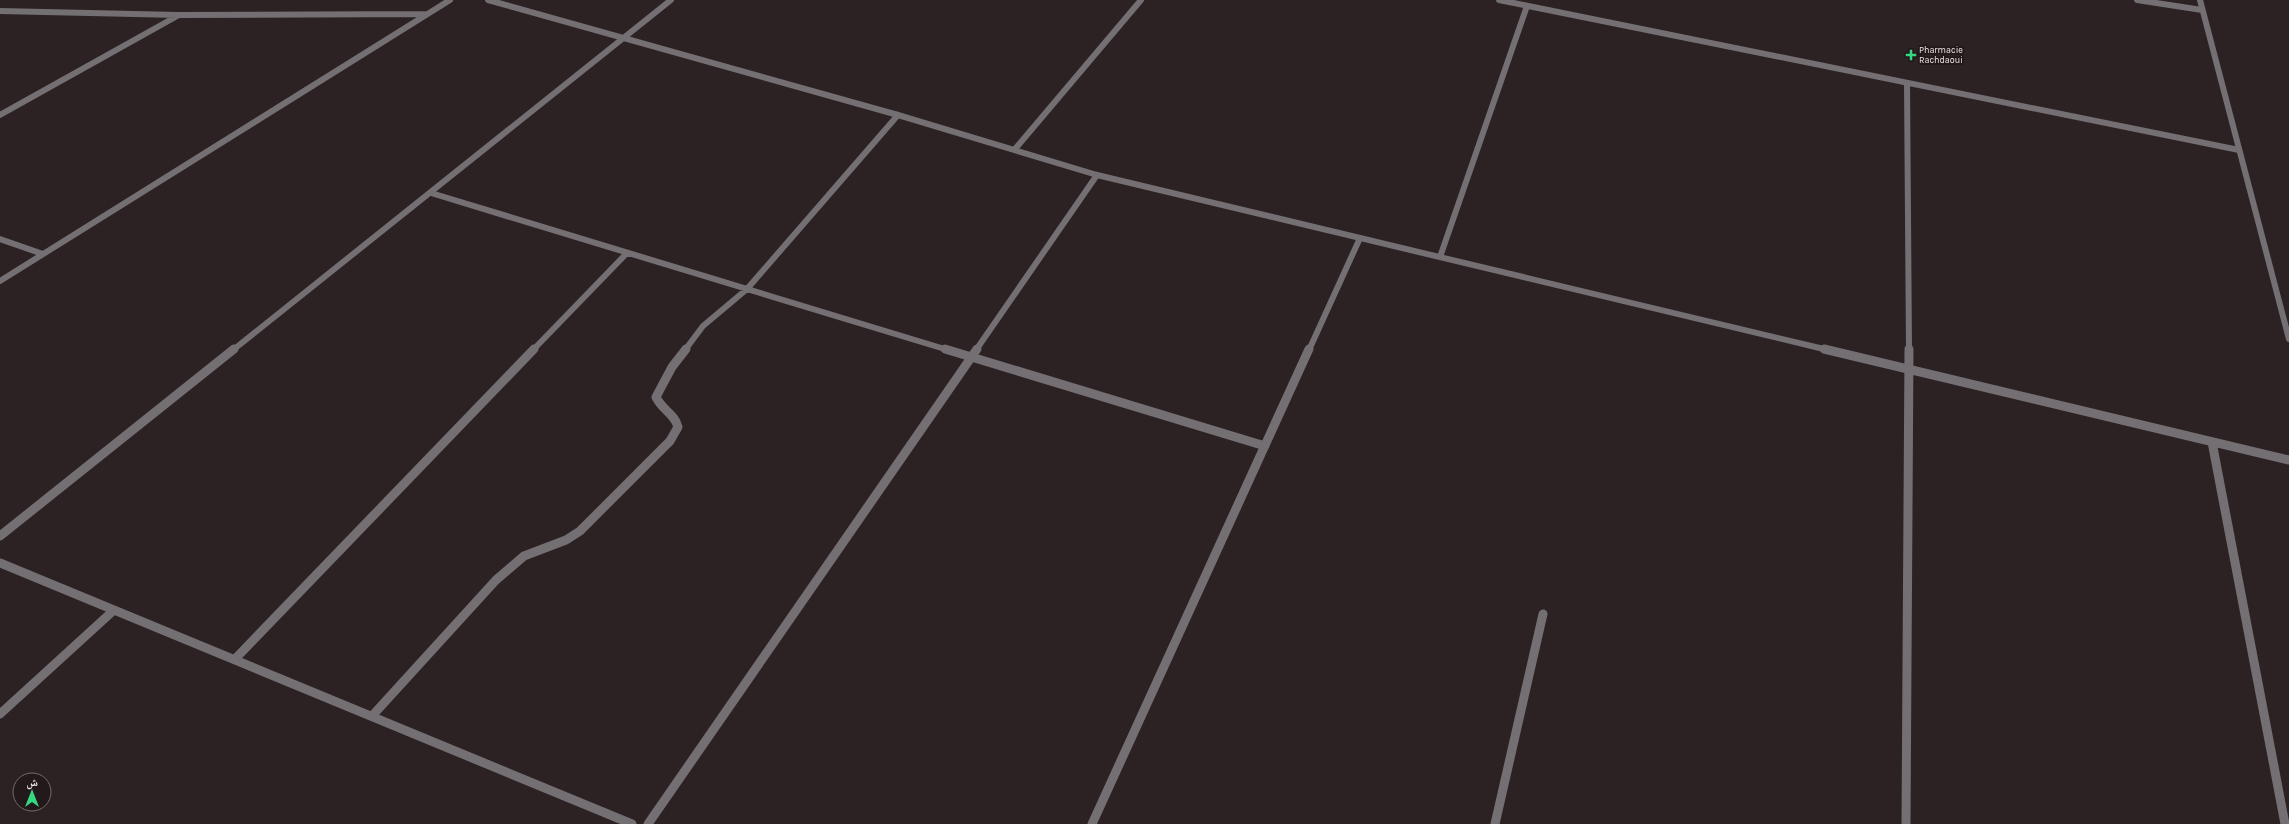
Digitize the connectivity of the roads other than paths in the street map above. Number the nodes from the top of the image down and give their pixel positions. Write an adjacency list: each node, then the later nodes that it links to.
1 (450, 0): 11 (street)
2 (488, 0): 13 (street)
3 (671, 0): 13 (street)
4 (1141, 0): 17 (street)
5 (1499, 0): 8 (street)
6 (2138, 0): 9 (street)
7 (2200, 0): 9 (street)
8 (1527, 6): 14 (street); 25 (street)
9 (2202, 10): 18 (street)
10 (1, 11): 12 (street)
11 (427, 14): 12 (street); 24 (street)
12 (179, 15): 16 (street)
13 (622, 38): 15 (street); 20 (street)
14 (1907, 83): 18 (street); 30 (street)
15 (898, 115): 17 (street); 27 (street)
16 (0, 116)
17 (1015, 149): 19 (street)
18 (2239, 150): 28 (street)
19 (1098, 175): 21 (street); 29 (street)
20 (431, 193): 23 (street); 34 (street)
21 (1360, 238): 25 (street); 32 (street)
22 (0, 239): 24 (street)
23 (627, 253): 27 (street); 38 (street)
24 (44, 254): 26 (street)
25 (1440, 256): 30 (street)
26 (0, 281)
27 (747, 289): 29 (street); 40 (street)
28 (2289, 339)
29 (972, 357): 32 (street); 42 (street)
30 (1909, 369): 31 (street); 45 (street)
31 (2212, 442): 33 (street); 46 (street)
32 (1265, 446): 43 (street)
33 (2289, 460)
34 (0, 536)
35 (0, 563): 36 (street)
36 (114, 610): 38 (street); 39 (street)
37 (1543, 614): 44 (street)
38 (235, 660): 40 (street)
39 (0, 714)
40 (372, 716): 41 (street)
41 (632, 824)
42 (648, 824)
43 (1092, 824)
44 (1495, 824)
45 (1906, 824)
46 (2285, 824)

